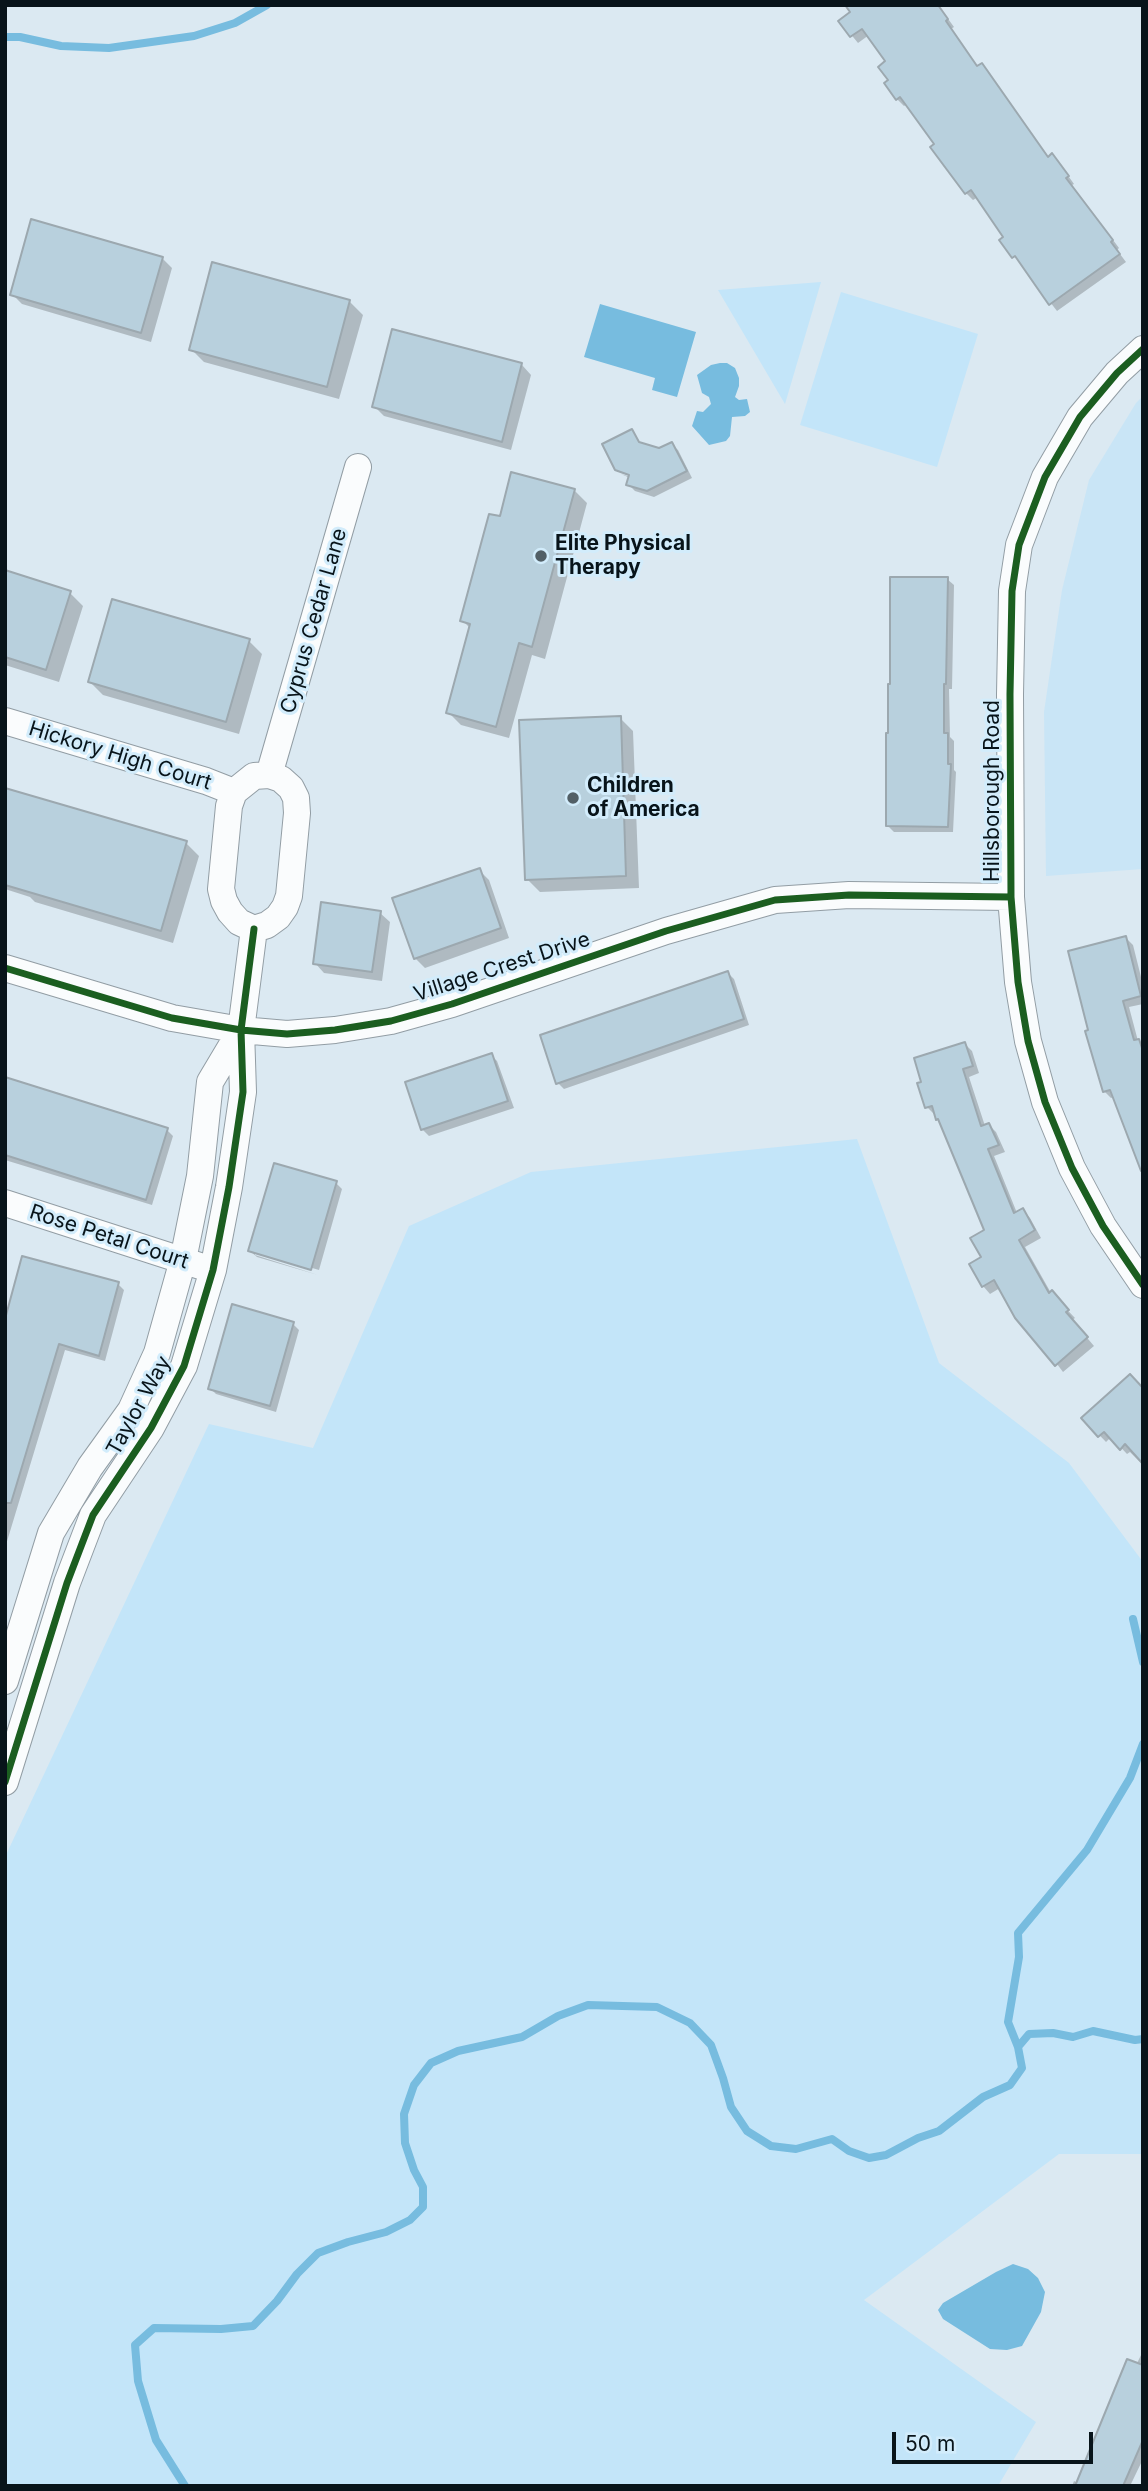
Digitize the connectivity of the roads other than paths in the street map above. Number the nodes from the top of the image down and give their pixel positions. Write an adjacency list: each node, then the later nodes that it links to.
1 (1143, 349): 6 (street, Hillsborough Road)
2 (358, 467): 4 (street, Cyprus Cedar Lane)
3 (5, 721): 5 (street, Hickory High Court)
4 (270, 775): 5 (street); 7 (street)
5 (234, 792): 7 (street)
6 (1011, 897): 9 (street, Village Crest Drive); 13 (street, Hillsborough Road)
7 (254, 929): 9 (street)
8 (5, 968): 9 (street, Village Crest Drive)
9 (241, 1030): 11 (street, Taylor Way); 12 (street, Taylor Way)
10 (5, 1203): 11 (street, Rose Petal Court)
11 (183, 1260): 12 (street, Rose Petal Court); 14 (street, Taylor Way)
12 (214, 1270): 15 (street, Taylor Way)
13 (1143, 1285)
14 (5, 1681)
15 (5, 1782)

